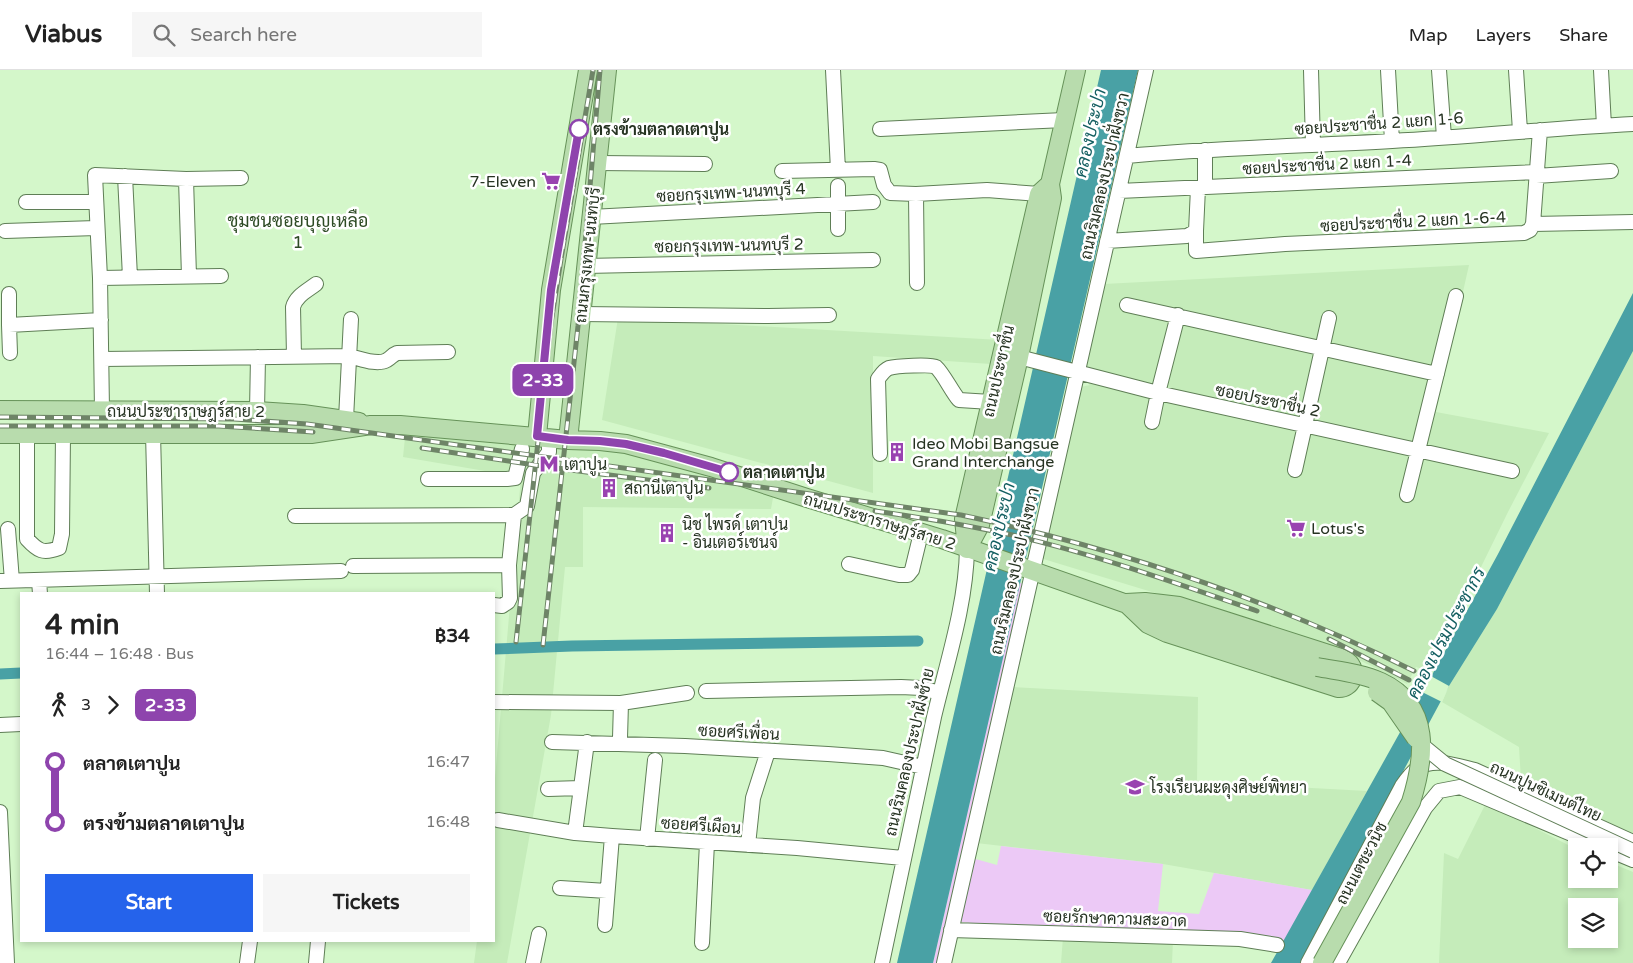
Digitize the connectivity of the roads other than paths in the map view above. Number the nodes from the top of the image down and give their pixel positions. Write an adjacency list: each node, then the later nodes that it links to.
1 (588, 70): 91 (main road, ถนนกรุงเทพ-นนทบุรี)
2 (607, 70): 22 (main road, ถนนกรุงเทพ-นนทบุรี)
3 (833, 70): 24 (street)
4 (1076, 70): 11 (main road, ถนนประชาชื่น)
5 (1146, 70): 21 (street, ถนนริมคลองประปาฝั่งขวา)
6 (1311, 70): 19 (street)
7 (1388, 70): 18 (street)
8 (1440, 70): 17 (street)
9 (1516, 70): 16 (street)
10 (1601, 70): 13 (street)
11 (1064, 120): 14 (street); 33 (main road, ถนนประชาชื่น)
12 (1633, 124): 13 (street, ซอยประชาชื่น 2 แยก 1-6)
13 (1604, 126): 15 (street, ซอยประชาชื่น 2 แยก 1-6)
14 (880, 129)
15 (1540, 130): 16 (street, ซอยประชาชื่น 2 แยก 1-6); 27 (street)
16 (1520, 131): 17 (street, ซอยประชาชื่น 2 แยก 1-6)
17 (1444, 137): 18 (street, ซอยประชาชื่น 2 แยก 1-6)
18 (1392, 141): 19 (street, ซอยประชาชื่น 2 แยก 1-6)
19 (1313, 145): 20 (street, ซอยประชาชื่น 2 แยก 1-6)
20 (1205, 150): 21 (street, ซอยประชาชื่น 2 แยก 1-6); 32 (street)
21 (1127, 156): 34 (street, ถนนริมคลองประปาฝั่งขวา)
22 (597, 164): 23 (street); 40 (main road, ถนนกรุงเทพ-นนทบุรี)
23 (705, 164)
24 (838, 170): 25 (street); 35 (street)
25 (782, 171)
26 (1611, 171): 27 (street, ซอยประชาชื่น 2 แยก 1-4)
27 (1537, 174): 32 (street, ซอยประชาชื่น 2 แยก 1-4); 42 (street)
28 (125, 176): 30 (street); 37 (street); 52 (street)
29 (241, 178): 30 (street)
30 (186, 179): 50 (street)
31 (838, 186): 39 (street)
32 (1202, 188): 34 (street, ซอยประชาชื่น 2 แยก 1-4); 46 (street)
33 (1044, 189): 35 (street); 73 (main road, ถนนประชาชื่น); 77 (main road, ถนนประชาชื่น)
34 (1119, 191): 47 (street, ถนนริมคลองประปาฝั่งขวา)
35 (916, 194): 54 (street)
36 (26, 202): 37 (street)
37 (96, 202): 43 (street)
38 (873, 202): 39 (street, ซอยกรุงเทพ-นนทบุรี 4)
39 (838, 204): 40 (street, ซอยกรุงเทพ-นนทบุรี 4); 44 (street)
40 (591, 216): 49 (main road, ถนนกรุงเทพ-นนทบุรี)
41 (1633, 222): 42 (street)
42 (1533, 224): 46 (street, ซอยประชาชื่น 2 แยก 1-6-4)
43 (96, 228): 45 (street); 53 (street)
44 (838, 229)
45 (5, 231)
46 (1196, 231): 47 (street)
47 (1108, 241): 74 (street, ถนนริมคลองประปาฝั่งขวา)
48 (873, 260): 49 (street, ซอยกรุงเทพ-นนทบุรี 2)
49 (585, 266): 59 (main road, ถนนกรุงเทพ-นนทบุรี)
50 (188, 276): 51 (street); 52 (street)
51 (221, 276)
52 (130, 277): 53 (street)
53 (100, 278): 64 (street)
54 (917, 282)
55 (316, 284): 69 (street)
56 (9, 294): 65 (street)
57 (1456, 296): 75 (street)
58 (1127, 305): 61 (street)
59 (580, 314): 60 (street); 90 (main road, ถนนกรุงเทพ-นนทบุรี)
60 (828, 315)
61 (1178, 316): 66 (street); 76 (street)
62 (1329, 318): 66 (street)
63 (351, 319): 70 (street)
64 (101, 320): 65 (street); 72 (street)
65 (9, 325): 68 (street)
66 (1323, 348): 75 (street); 85 (street)
67 (448, 352): 70 (street)
68 (10, 353)
69 (294, 356): 70 (street); 71 (street)
70 (349, 356): 82 (street)
71 (258, 357): 72 (street); 81 (street)
72 (102, 359): 80 (street)
73 (1024, 359): 74 (street, ซอยประชาชื่น 2); 103 (main road, ถนนประชาชื่น)
74 (1076, 371): 76 (street, ซอยประชาชื่น 2); 106 (street, ถนนริมคลองประปาฝั่งขวา)
75 (1437, 374): 93 (street)
76 (1158, 393): 83 (street); 85 (street, ซอยประชาชื่น 2)
77 (992, 402): 94 (street); 103 (main road, ถนนประชาชื่น)
78 (0, 410): 79 (main road, ถนนประชาราษฎร์สาย 2)
79 (63, 410): 80 (main road, ถนนประชาราษฎร์สาย 2); 89 (main road)
80 (102, 410): 81 (main road, ถนนประชาราษฎร์สาย 2)
81 (257, 411): 82 (main road, ถนนประชาราษฎร์สาย 2)
82 (346, 420): 84 (main road, ถนนประชาราษฎร์สาย 2)
83 (1152, 422)
84 (371, 425): 86 (main road, ถนนประชาราษฎร์สาย 2); 91 (main road, ถนนประชาราษฎร์สาย 2)
85 (1305, 426): 93 (street, ซอยประชาชื่น 2); 95 (street)
86 (153, 433): 89 (main road, ถนนประชาราษฎร์สาย 2); 107 (street)
87 (0, 434): 88 (main road, ถนนประชาราษฎร์สาย 2)
88 (27, 434): 89 (main road, ถนนประชาราษฎร์สาย 2); 89 (street)
89 (63, 434)
90 (568, 440): 91 (main road, ถนนประชาราษฎร์สาย 2); 102 (main road, ถนนประชาราษฎร์สาย 2)
91 (543, 441): 99 (street)
92 (522, 449): 97 (street)
93 (1418, 451): 96 (street, ซอยประชาชื่น 2); 98 (street)
94 (880, 454)
95 (1295, 470)
96 (1512, 472)
97 (428, 479)
98 (1407, 496)
99 (514, 515): 100 (street); 105 (street)
100 (295, 516)
101 (8, 530): 108 (street)
102 (921, 533): 103 (main road, ถนนประชาราษฎร์สาย 2); 104 (street)
103 (967, 548): 106 (main road, ถนนประชาราษฎร์สาย 2); 115 (street, ถนนริมคลองประปาฝั่งซ้าย)
104 (849, 564)
105 (509, 565): 107 (street); 112 (street)
106 (1030, 569): 111 (main road, ถนนประชาราษฎร์สาย 2); 149 (street, ถนนริมคลองประปาฝั่งขวา)
107 (157, 576): 109 (street); 110 (street)
108 (6, 581): 109 (street)
109 (40, 587)
110 (158, 592)
111 (1126, 603): 111 (main road); 123 (main road, ถนนประชาราษฎร์สาย 2, bridge)
112 (495, 605)
113 (706, 690): 115 (street)
114 (686, 693): 117 (street)
115 (940, 693): 127 (street, ถนนริมคลองประปาฝั่งซ้าย)
116 (495, 702): 117 (street)
117 (621, 703): 120 (street)
118 (20, 724): 119 (street)
119 (0, 725)
120 (620, 738)
121 (552, 742): 122 (street, ซอยศรีเพื่อน)
122 (587, 742): 124 (street, ซอยศรีเพื่อน); 129 (street)
123 (1422, 746): 142 (street, ถนนปูนซิเมนต์ไทย, bridge); 162 (main road, ถนนเตชะวนิช, bridge)
124 (768, 751): 127 (street, ซอยศรีเพื่อน); 141 (street)
125 (655, 760): 138 (street)
126 (1434, 762): 128 (street, ถนนปูนซิเมนต์ไทย); 161 (street, ถนนเตชะวนิช)
127 (923, 767): 144 (street, ถนนริมคลองประปาฝั่งซ้าย)
128 (1481, 773): 132 (street); 140 (street, ถนนปูนซิเมนต์ไทย)
129 (581, 788): 130 (street); 135 (street)
130 (548, 789)
131 (1444, 789): 132 (street, ถนนปูนซิเมนต์ไทย); 163 (street, ถนนเตชะวนิช)
132 (1473, 792): 137 (street, ถนนปูนซิเมนต์ไทย)
133 (0, 812): 155 (street)
134 (498, 820): 135 (street, ซอยศรีเผือน)
135 (575, 833): 136 (street, ซอยศรีเผือน)
136 (612, 836): 138 (street, ซอยศรีเผือน); 147 (street)
137 (1581, 838)
138 (647, 839): 139 (street, ซอยศรีเผือน)
139 (707, 842): 141 (street, ซอยศรีเผือน); 153 (street)
140 (1633, 842)
141 (748, 845): 144 (street, ซอยศรีเผือน)
142 (1633, 850)
143 (1618, 854): 145 (street)
144 (903, 858): 159 (street, ถนนริมคลองประปาฝั่งซ้าย)
145 (1633, 860)
146 (560, 888): 147 (street)
147 (607, 891): 148 (street)
148 (605, 925)
149 (951, 930): 154 (street, ซอยรักษาความสะอาด); 160 (street, ถนนริมคลองประปาฝั่งขวา)
150 (539, 934): 158 (street)
151 (250, 942): 156 (street)
152 (318, 942): 157 (street)
153 (702, 942)
154 (1277, 945)
155 (7, 963)
156 (247, 963)
157 (316, 963)
158 (534, 963)
159 (882, 963)
160 (944, 963)
161 (1308, 963)
162 (1322, 963)
163 (1338, 963)

